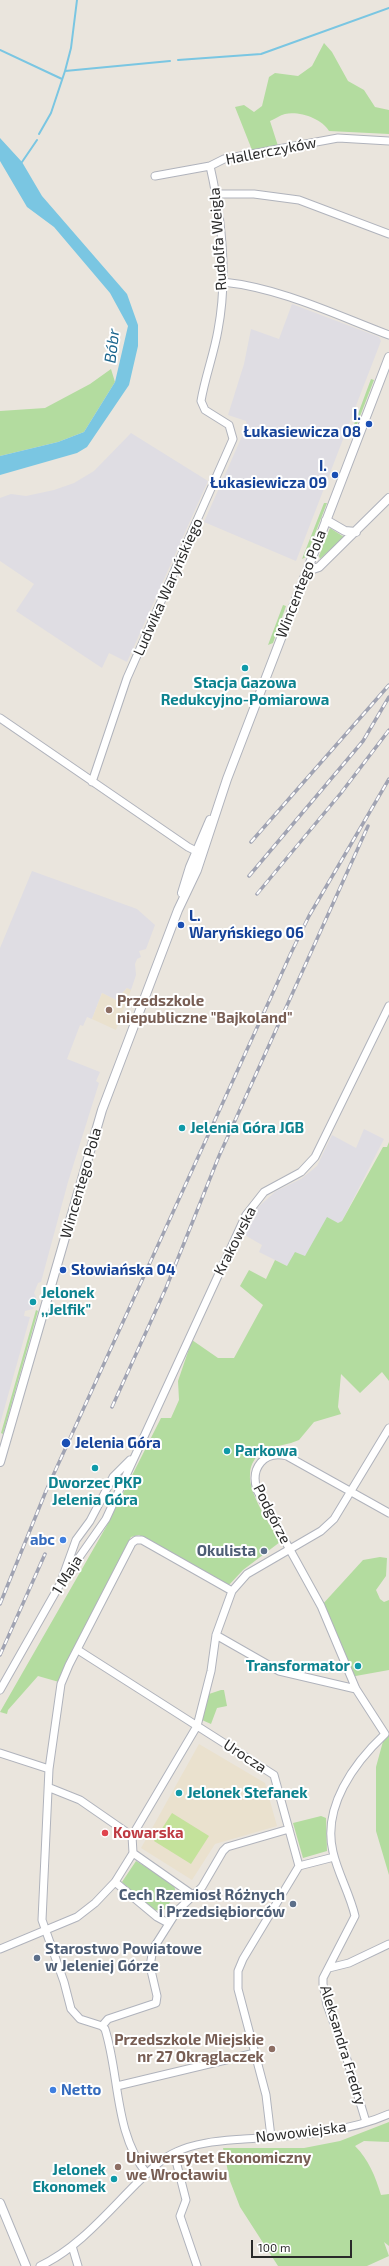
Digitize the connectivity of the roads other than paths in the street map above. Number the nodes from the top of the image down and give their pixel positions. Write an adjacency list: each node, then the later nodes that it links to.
1 (389, 141): 2 (street, Hallerczyków)
2 (210, 166): 3 (street, Hallerczyków); 4 (street, Rudolfa Weigla)
3 (155, 176)
4 (216, 194): 5 (street); 6 (street, Rudolfa Weigla)
5 (389, 234)
6 (224, 282): 7 (street); 9 (street, Rudolfa Weigla)
7 (389, 335)
8 (389, 356): 11 (street, Wincentego Pola)
9 (202, 406): 15 (street, Ludwika Waryńskiego)
10 (389, 498): 12 (street)
11 (326, 520): 12 (street); 13 (street, Wincentego Pola)
12 (356, 532): 13 (street)
13 (308, 567): 16 (street, Wincentego Pola)
14 (0, 718): 15 (street)
15 (92, 782): 17 (street)
16 (214, 813): 17 (street, Wincentego Pola); 18 (street, Wincentego Pola)
17 (196, 851): 18 (street); 19 (street, Wincentego Pola)
18 (200, 860): 19 (street, Wincentego Pola)
19 (178, 910): 23 (street, Wincentego Pola)
20 (389, 1006): 22 (street, Krakowska)
21 (389, 1428): 24 (street, Podgórze)
22 (132, 1459): 27 (street, 1 Maja); 27 (street)
23 (0, 1462)
24 (351, 1491): 25 (street, Podgórze); 26 (street, Podgórze); 26 (street, Podgórze)
25 (389, 1513)
26 (290, 1550): 28 (street, Podgórze); 31 (street, Podgórze)
27 (59, 1586): 32 (street, 1 Maja)
28 (232, 1591): 29 (street); 30 (street)
29 (216, 1635): 31 (street); 33 (street)
30 (78, 1650): 33 (street, Urocza); 36 (street)
31 (356, 1689): 34 (street, Podgórze)
32 (0, 1690)
33 (197, 1726): 38 (street, Urocza); 39 (street)
34 (385, 1734): 41 (street, Aleksandra Fredry)
35 (0, 1753): 36 (street)
36 (49, 1769): 37 (street)
37 (50, 1788): 39 (street); 46 (street)
38 (289, 1829): 42 (street, Urocza); 44 (street)
39 (132, 1836): 40 (street)
40 (132, 1853): 43 (street); 44 (street)
41 (334, 1857): 42 (street); 49 (street, Aleksandra Fredry)
42 (299, 1866): 51 (street)
43 (116, 1882): 45 (street); 46 (street)
44 (193, 1895): 45 (street)
45 (168, 1923): 50 (street)
46 (45, 1930): 48 (street); 50 (street)
47 (389, 1944): 49 (street)
48 (0, 1949)
49 (329, 1968): 54 (street, Aleksandra Fredry)
50 (102, 2026): 52 (street)
51 (255, 2053): 52 (street); 55 (street)
52 (117, 2086): 57 (street)
53 (389, 2114): 54 (street, Nowowiejska)
54 (366, 2122): 55 (street, Nowowiejska)
55 (270, 2137): 56 (street, Nowowiejska)
56 (174, 2152): 57 (street, Nowowiejska); 63 (street)
57 (147, 2174): 59 (street, Nowowiejska)
58 (0, 2203): 60 (street)
59 (72, 2246): 61 (street, Nowowiejska); 62 (street)
60 (26, 2266)
61 (40, 2266)
62 (78, 2266)
63 (197, 2266)

